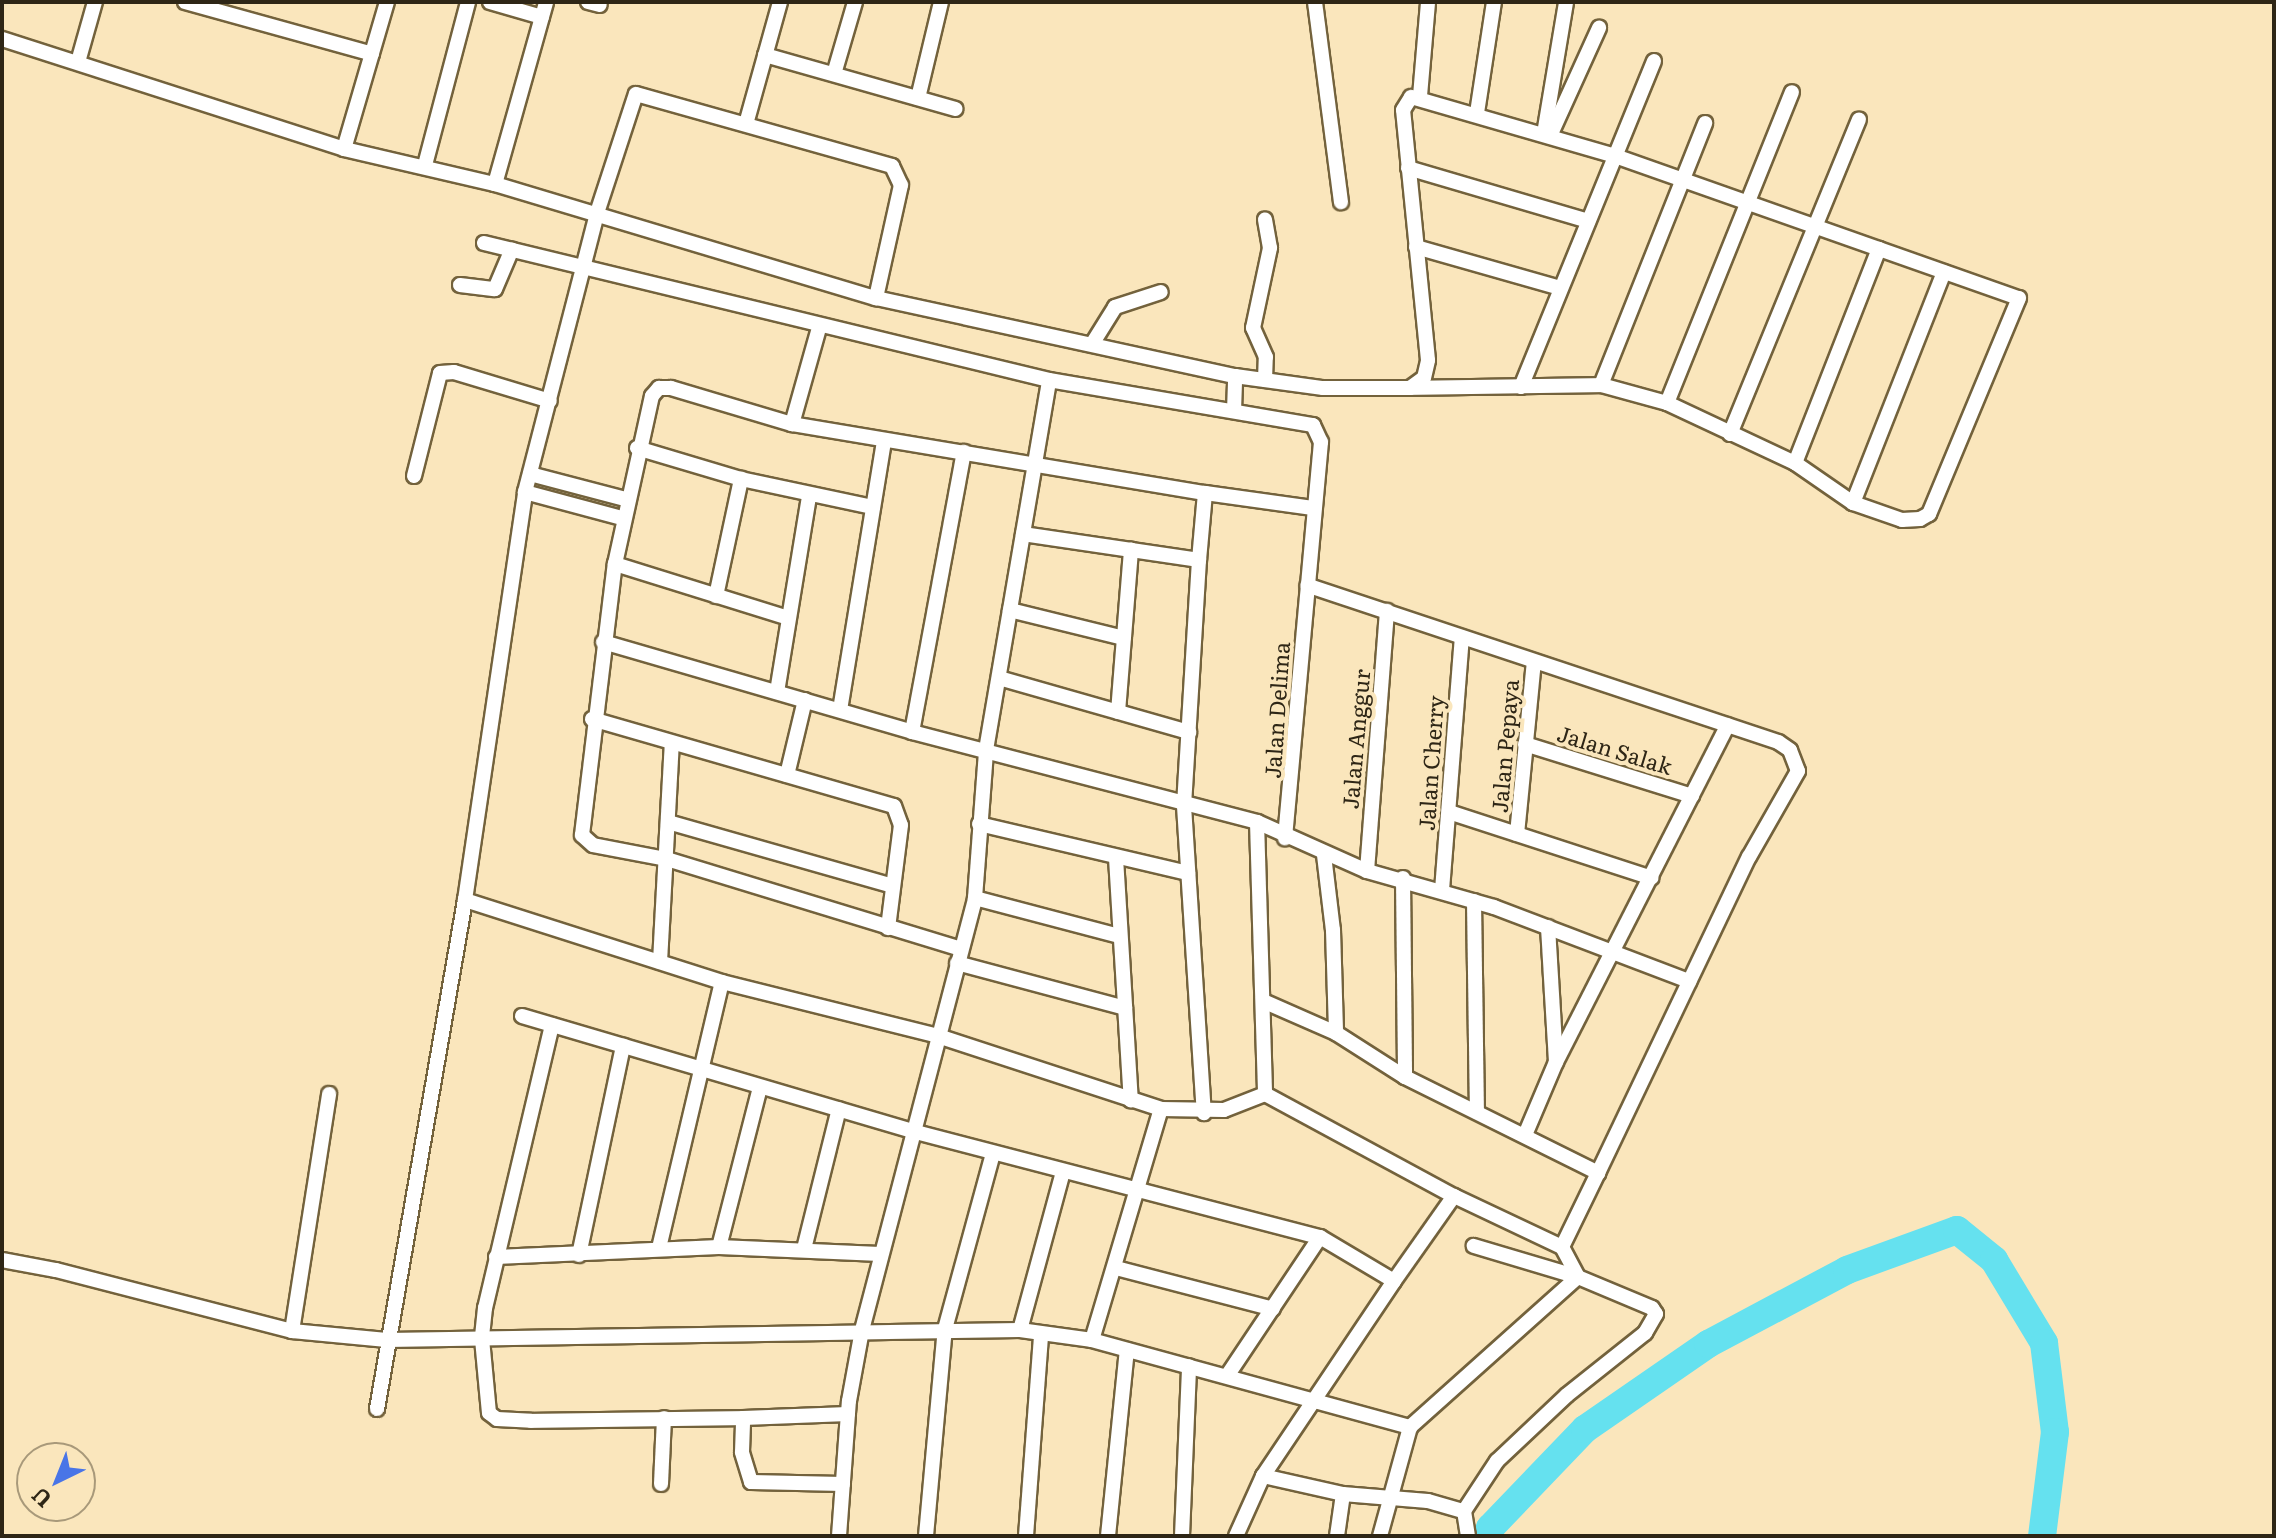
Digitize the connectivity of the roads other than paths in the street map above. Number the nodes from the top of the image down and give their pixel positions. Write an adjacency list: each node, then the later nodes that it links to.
1 (95, 2): 19 (street)
2 (185, 2): 16 (street)
3 (387, 2): 16 (street)
4 (468, 2): 32 (street)
5 (490, 2): 13 (street)
6 (780, 2): 17 (street)
7 (855, 2): 20 (street)
8 (941, 2): 23 (street)
9 (1315, 2): 36 (street)
10 (1428, 2): 22 (street)
11 (1494, 2): 25 (street)
12 (1566, 2): 29 (street)
13 (544, 9): 35 (street)
14 (1599, 28): 29 (street)
15 (2, 39): 19 (street)
16 (372, 54): 30 (street)
17 (765, 55): 20 (street); 28 (street)
18 (1654, 61): 31 (street)
19 (78, 62): 30 (street)
20 (834, 74): 23 (street)
21 (1792, 92): 37 (street)
22 (1420, 96): 25 (street); 33 (street)
23 (918, 98): 24 (street)
24 (956, 109)
25 (1477, 113): 29 (street)
26 (1859, 119): 41 (street)
27 (1705, 123): 34 (street)
28 (746, 124): 38 (street); 51 (street)
29 (1547, 135): 31 (street)
30 (344, 149): 32 (street)
31 (1615, 156): 34 (street); 40 (street)
32 (425, 165): 35 (street)
33 (1408, 168): 40 (street); 43 (street)
34 (1683, 180): 37 (street); 57 (street)
35 (495, 184): 38 (street)
36 (1341, 202)
37 (1750, 203): 41 (street); 61 (street)
38 (597, 213): 46 (street); 51 (street)
39 (1265, 219): 56 (street)
40 (1588, 221): 49 (street)
41 (1813, 225): 45 (street); 64 (street)
42 (484, 243): 44 (street)
43 (1416, 247): 49 (street); 59 (street)
44 (512, 249): 46 (street); 48 (street)
45 (1879, 249): 47 (street); 69 (street)
46 (583, 271): 52 (street); 60 (street)
47 (1944, 272): 77 (street); 77 (street)
48 (460, 285)
49 (1560, 288): 58 (street)
50 (1161, 292): 53 (street)
51 (876, 298): 53 (street)
52 (819, 328): 55 (street); 63 (street)
53 (1094, 341): 54 (street)
54 (1235, 379): 56 (street); 62 (street)
55 (1049, 380): 62 (street); 68 (street)
56 (1265, 380): 59 (street)
57 (1601, 385): 58 (street); 61 (street)
58 (1521, 387): 59 (street)
59 (1410, 388)
60 (550, 401): 70 (street); 71 (street)
61 (1667, 403): 64 (street)
62 (1234, 407): 79 (street, Jalan Delima)
63 (792, 424): 65 (street); 66 (street)
64 (1730, 434): 69 (street)
65 (884, 441): 67 (street); 78 (street)
66 (637, 448): 72 (street); 76 (street)
67 (964, 452): 68 (street); 101 (street)
68 (1035, 463): 74 (street); 81 (street)
69 (1795, 463): 77 (street)
70 (530, 474): 73 (street); 76 (street)
71 (414, 476)
72 (741, 479): 75 (street); 86 (street)
73 (525, 492): 80 (street); 125 (street)
74 (1205, 493): 79 (street); 83 (street)
75 (809, 496): 78 (street); 89 (street)
76 (625, 499): 80 (street)
77 (1853, 503)
78 (873, 507): 97 (street)
79 (1313, 508): 85 (street, Jalan Delima)
80 (622, 518): 84 (street)
81 (1023, 534): 82 (street); 87 (street)
82 (1131, 550): 83 (street); 90 (street)
83 (1199, 560): 102 (street)
84 (615, 564): 86 (street); 92 (street)
85 (1307, 585): 88 (street); 114 (street, Jalan Delima)
86 (716, 596): 89 (street)
87 (1010, 610): 90 (street); 94 (street)
88 (1387, 611): 91 (street); 118 (street, Jalan Anggur)
89 (788, 618): 95 (street)
90 (1124, 638): 98 (street)
91 (1462, 638): 93 (street); 109 (street, Jalan Cherry)
92 (603, 642): 95 (street); 99 (street)
93 (1534, 662): 100 (street); 104 (street, Jalan Pepaya)
94 (999, 678): 98 (street); 105 (street)
95 (777, 692): 96 (street)
96 (805, 700): 97 (street); 106 (street)
97 (840, 710): 101 (street)
98 (1118, 712): 102 (street)
99 (592, 719): 103 (street); 117 (street)
100 (1728, 725): 107 (street); 133 (street)
101 (912, 732): 105 (street)
102 (1189, 732): 108 (street)
103 (672, 743): 106 (street); 110 (street)
104 (1525, 744): 107 (street, Jalan Salak); 113 (street, Jalan Pepaya)
105 (986, 750): 108 (street); 112 (street)
106 (787, 775): 122 (street)
107 (1692, 796): 121 (street)
108 (1184, 806): 111 (street); 119 (street)
109 (1449, 812): 113 (street); 123 (street, Jalan Cherry)
110 (668, 822): 117 (street); 122 (street)
111 (1257, 822): 114 (street); 135 (street)
112 (979, 824): 116 (street); 124 (street)
113 (1517, 834): 121 (street)
114 (1285, 838): 115 (street)
115 (1324, 855): 118 (street); 139 (street)
116 (1116, 858): 119 (street); 129 (street)
117 (666, 859): 128 (street); 132 (street)
118 (1367, 871): 120 (street)
119 (1188, 873): 152 (street)
120 (1403, 878): 123 (street); 144 (street)
121 (1652, 878): 130 (street)
122 (893, 886): 128 (street)
123 (1442, 890): 126 (street)
124 (975, 898): 129 (street); 131 (street)
125 (465, 900): 132 (street); 180 (street)
126 (1474, 901): 127 (street); 151 (street)
127 (1548, 927): 130 (street); 142 (street)
128 (888, 928): 131 (street)
129 (1119, 936): 136 (street)
130 (1616, 949): 133 (street); 142 (street)
131 (959, 956): 136 (street); 140 (street)
132 (660, 962): 134 (street)
133 (1689, 981): 157 (street)
134 (722, 982): 140 (street); 143 (street)
135 (1263, 1001): 139 (street); 147 (street)
136 (1125, 1008): 148 (street)
137 (522, 1016): 138 (street)
138 (552, 1025): 141 (street); 168 (street)
139 (1336, 1033): 144 (street)
140 (938, 1036): 148 (street); 153 (street)
141 (623, 1046): 143 (street); 167 (street)
142 (1556, 1062): 154 (street)
143 (701, 1069): 145 (street); 164 (street)
144 (1405, 1077): 151 (street)
145 (760, 1087): 149 (street); 162 (street)
146 (329, 1094): 177 (street)
147 (1265, 1094): 152 (street); 159 (street)
148 (1131, 1101): 150 (street)
149 (839, 1109): 153 (street); 165 (street)
150 (1161, 1109): 152 (street); 158 (street)
151 (1477, 1112): 154 (street)
152 (1204, 1113)
153 (912, 1131): 155 (street); 166 (street)
154 (1525, 1135): 157 (street)
155 (993, 1153): 156 (street); 174 (street)
156 (1063, 1172): 158 (street); 176 (street)
157 (1598, 1173): 163 (street)
158 (1138, 1192): 160 (street); 170 (street)
159 (1454, 1196): 163 (street); 172 (street)
160 (1320, 1237): 172 (street); 173 (street)
161 (1474, 1246): 171 (street)
162 (719, 1247): 164 (street); 165 (street)
163 (1562, 1247): 171 (street)
164 (659, 1248): 167 (street)
165 (804, 1249): 166 (street)
166 (880, 1254): 175 (street)
167 (579, 1255): 168 (street)
168 (496, 1257): 179 (street)
169 (2, 1260): 177 (street)
170 (1116, 1268): 173 (street); 181 (street)
171 (1578, 1277): 190 (street); 196 (street)
172 (1394, 1281): 185 (street)
173 (1273, 1309): 184 (street)
174 (945, 1329): 175 (street); 176 (street); 198 (street)
175 (862, 1330): 179 (street); 187 (street)
176 (1020, 1330): 178 (street)
177 (292, 1331): 180 (street)
178 (1041, 1335): 181 (street); 199 (street)
179 (482, 1339): 180 (street); 188 (street)
180 (387, 1340): 186 (street)
181 (1092, 1340): 182 (street)
182 (1127, 1350): 183 (street); 200 (street)
183 (1189, 1366): 184 (street); 201 (street)
184 (1227, 1376): 185 (street)
185 (1312, 1399): 190 (street); 191 (street)
186 (377, 1409)
187 (848, 1414): 189 (street); 193 (street)
188 (664, 1418): 189 (street); 192 (street)
189 (743, 1418): 193 (street)
190 (1410, 1427): 195 (street)
191 (1263, 1476): 194 (street); 202 (street)
192 (661, 1484)
193 (843, 1484): 197 (street)
194 (1343, 1494): 195 (street); 203 (street)
195 (1391, 1495): 196 (street); 204 (street)
196 (1464, 1511): 205 (street)
197 (839, 1536)
198 (926, 1536)
199 (1026, 1536)
200 (1108, 1536)
201 (1182, 1536)
202 (1236, 1536)
203 (1337, 1536)
204 (1380, 1536)
205 (1468, 1536)

